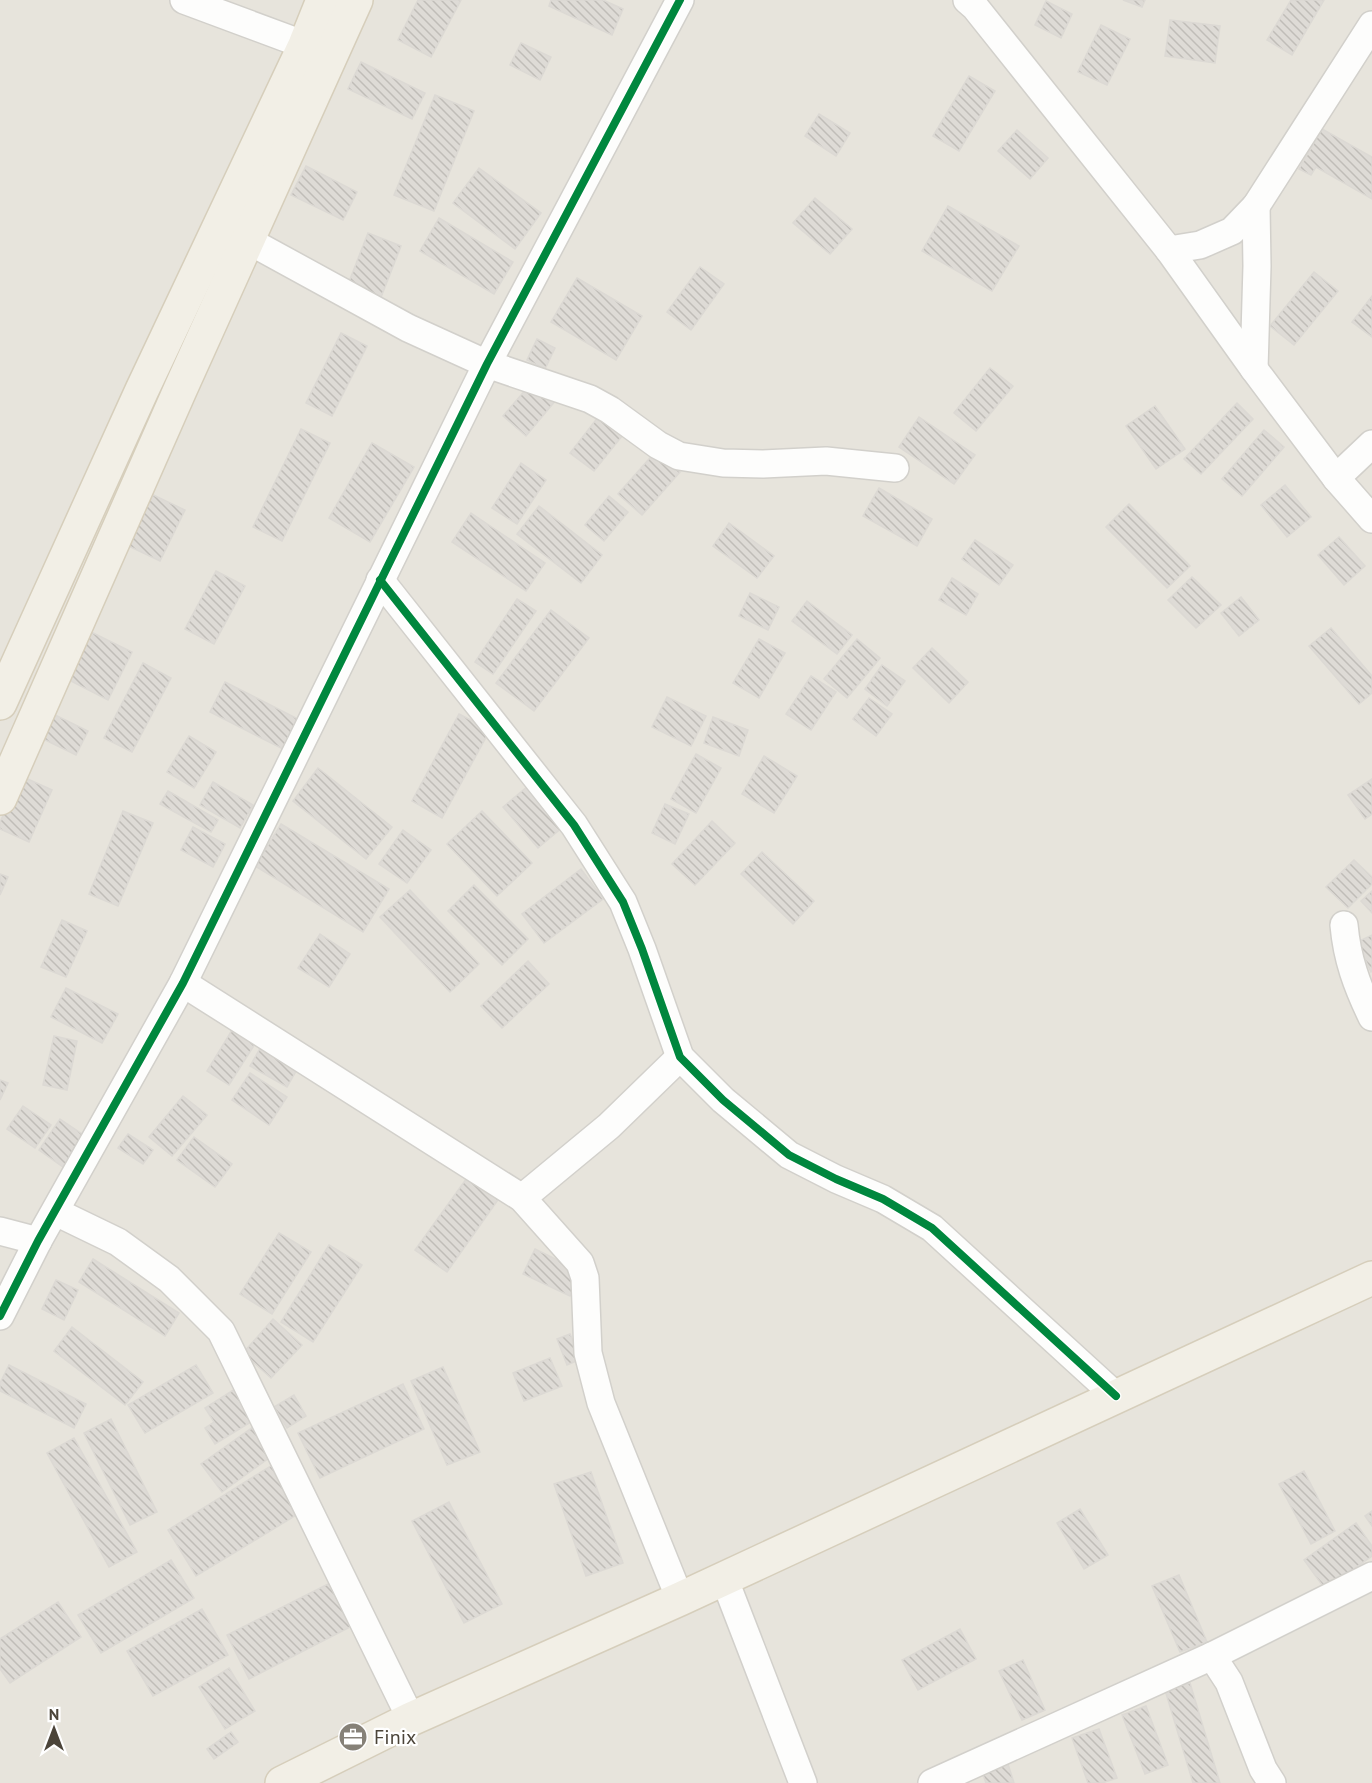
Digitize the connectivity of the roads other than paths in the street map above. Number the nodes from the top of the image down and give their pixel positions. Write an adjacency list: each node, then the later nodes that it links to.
1 (184, 0): 7 (street)
2 (323, 0): 7 (main road)
3 (356, 0): 9 (main road)
4 (680, 0): 11 (street)
5 (967, 0): 10 (street)
6 (1371, 32): 8 (street)
7 (305, 45): 18 (main road)
8 (1256, 206): 10 (street); 12 (street)
9 (249, 241): 11 (street); 19 (main road)
10 (1169, 250): 12 (street)
11 (487, 364): 14 (street); 17 (street)
12 (1254, 369): 15 (street)
13 (1372, 444): 15 (street)
14 (895, 468)
15 (1336, 478): 16 (street)
16 (1372, 519)
17 (380, 580): 21 (street); 23 (street)
18 (0, 703)
19 (0, 798)
20 (1344, 925): 22 (street)
21 (183, 982): 24 (street); 25 (street)
22 (1372, 1017)
23 (680, 1057): 24 (street); 30 (street)
24 (522, 1198): 33 (street)
25 (56, 1212): 27 (street); 35 (street)
26 (0, 1231): 27 (street)
27 (38, 1241): 29 (street)
28 (1372, 1278): 30 (main road)
29 (0, 1316)
30 (1116, 1396): 32 (main road)
31 (1372, 1576): 34 (street)
32 (724, 1578): 33 (main road); 37 (street)
33 (680, 1599): 35 (main road)
34 (1212, 1656): 38 (street); 39 (street)
35 (411, 1719): 36 (main road)
36 (282, 1783)
37 (803, 1783)
38 (932, 1783)
39 (1272, 1783)

